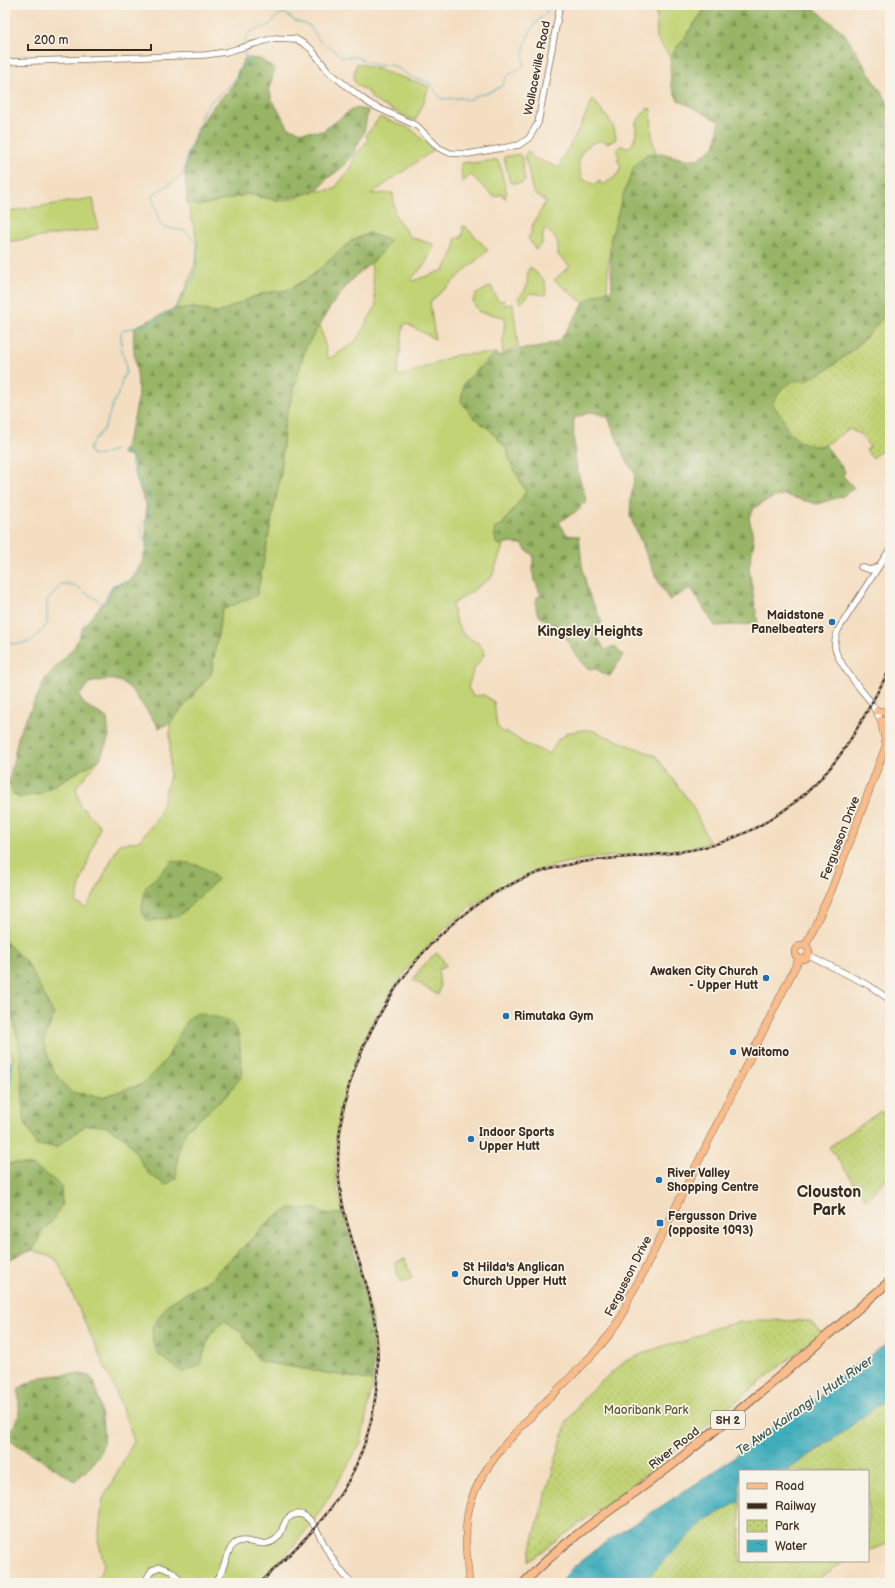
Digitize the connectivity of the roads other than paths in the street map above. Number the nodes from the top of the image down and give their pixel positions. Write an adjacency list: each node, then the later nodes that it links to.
1 (560, 5): 2 (street, Wallaceville Road)
2 (5, 62)
3 (890, 549): 5 (street)
4 (861, 567): 5 (street)
5 (878, 567): 6 (street)
6 (876, 710): 7 (main road); 8 (street); 9 (street); 11 (main road)
7 (890, 711)
8 (890, 721)
9 (890, 725)
10 (890, 736): 11 (main road, Fergusson Drive)
11 (886, 746): 12 (main road, Fergusson Drive)
12 (805, 946): 13 (main road); 14 (main road)
13 (809, 955): 14 (main road); 15 (street)
14 (799, 959): 21 (main road, Fergusson Drive)
15 (890, 1000)
16 (890, 1281): 22 (highway, River Road / SH 2)
17 (144, 1583): 18 (street)
18 (184, 1583)
19 (214, 1583): 20 (street)
20 (351, 1583)
21 (469, 1583)
22 (524, 1583)

